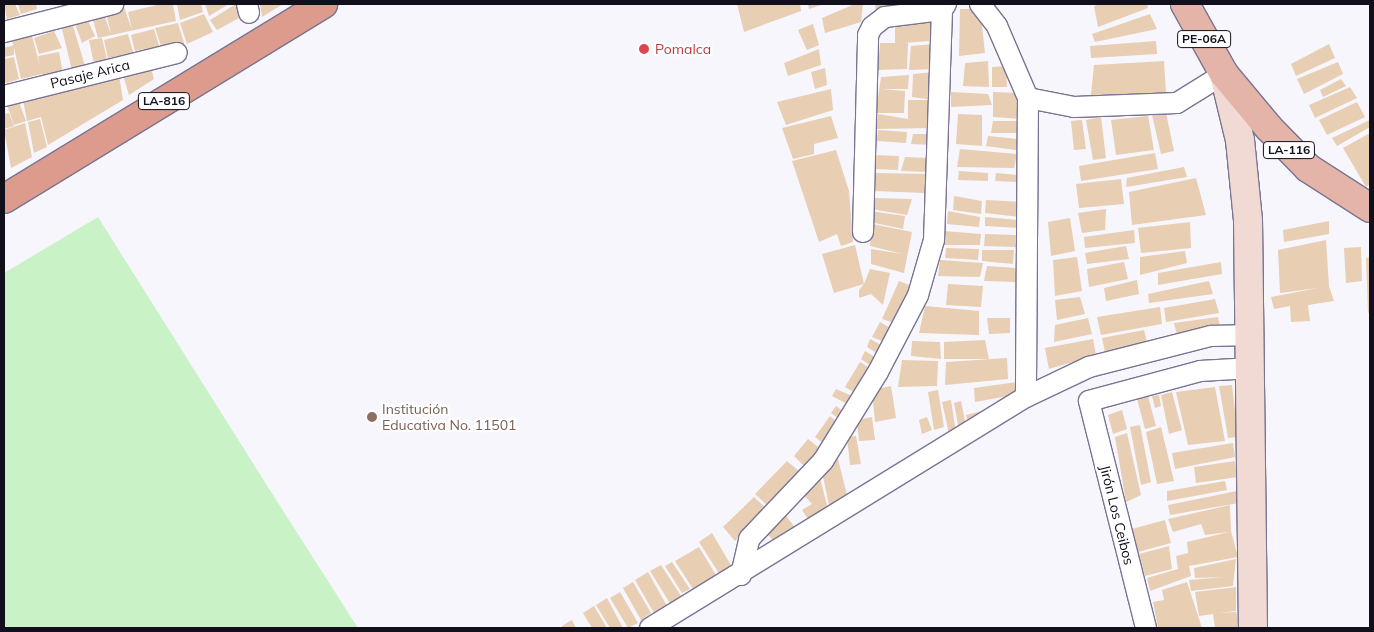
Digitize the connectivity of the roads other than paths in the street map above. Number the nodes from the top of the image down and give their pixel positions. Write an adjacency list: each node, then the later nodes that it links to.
1 (113, 4): 6 (street)
2 (323, 4): 11 (highway, LA-816)
3 (980, 4): 10 (street)
4 (1185, 4): 8 (main road, PE-06A)
5 (944, 7): 13 (street); 17 (street)
6 (4, 32)
7 (177, 53): 9 (street, Pasaje Arica)
8 (1224, 74): 10 (street); 12 (main road, LA-116); 14 (main road, PE-06A)
9 (4, 96)
10 (1028, 98): 16 (street)
11 (4, 199)
12 (1370, 208)
13 (862, 232)
14 (1251, 337): 15 (main road, PE-06A); 16 (street)
15 (1252, 366): 19 (street, Jirón Los Ceibos); 20 (main road, PE-06A)
16 (1026, 397): 17 (street)
17 (741, 575): 18 (street)
18 (650, 628)
19 (1146, 628)
20 (1252, 628)

